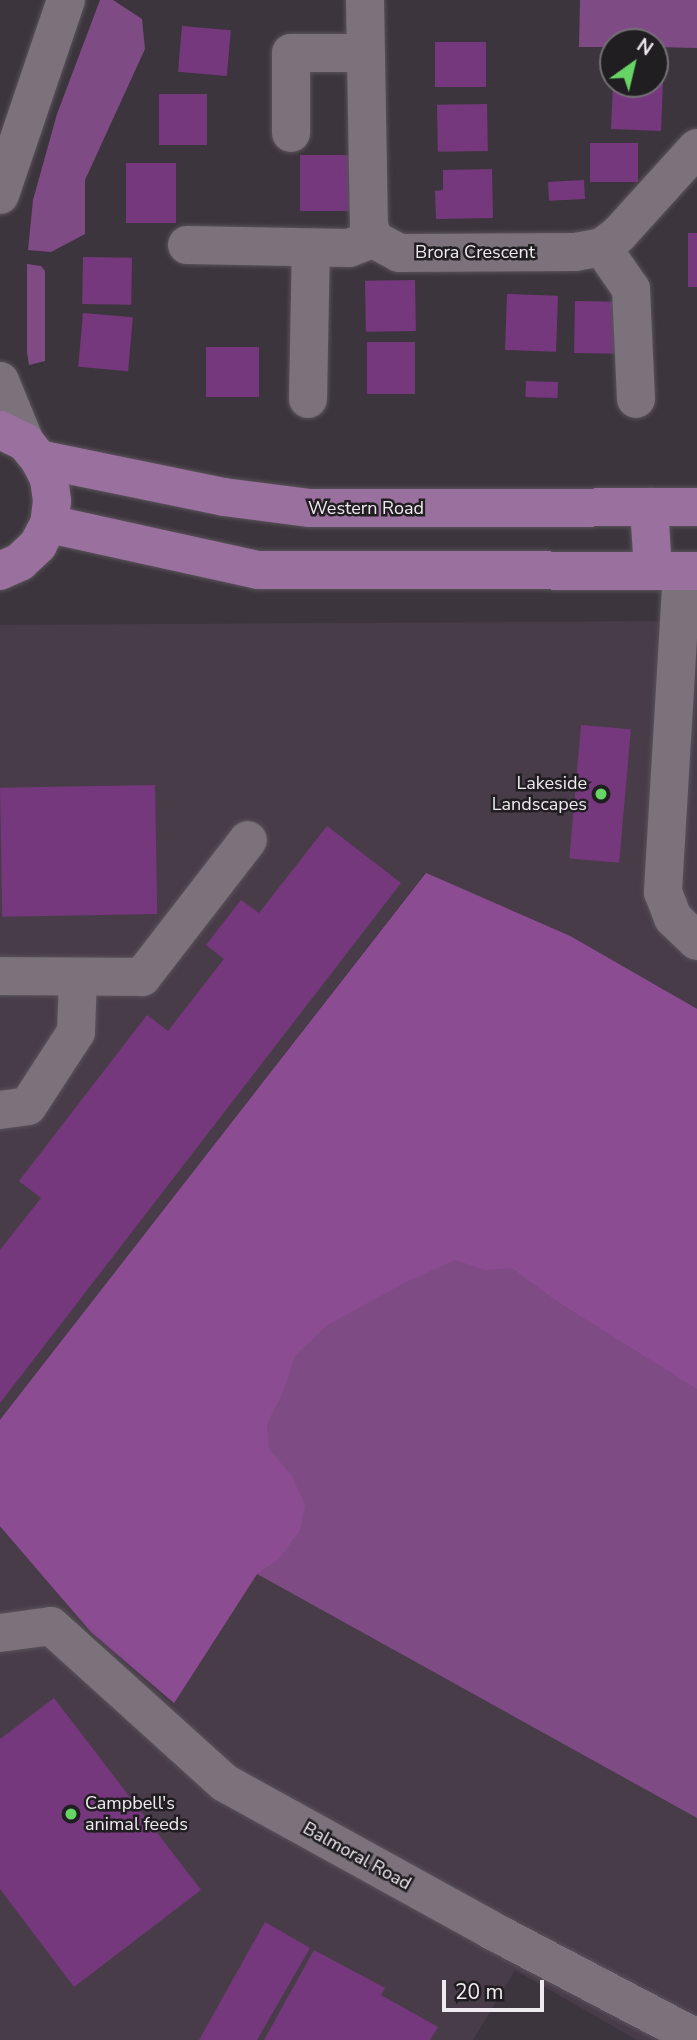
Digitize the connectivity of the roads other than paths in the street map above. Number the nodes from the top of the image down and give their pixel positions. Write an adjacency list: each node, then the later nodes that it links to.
1 (66, 0): 6 (street)
2 (365, 0): 3 (street)
3 (366, 53): 4 (street); 7 (street)
4 (291, 133)
5 (697, 148): 9 (street)
6 (0, 195)
7 (373, 239): 9 (street, Brora Crescent); 10 (street)
8 (187, 245): 10 (street)
9 (602, 247): 13 (street)
10 (311, 248): 12 (street)
11 (0, 381): 14 (street)
12 (308, 399)
13 (636, 399)
14 (21, 444): 15 (main road, Western Road); 17 (main road)
15 (649, 507): 16 (main road, Western Road); 18 (main road)
16 (697, 507)
17 (48, 524): 18 (main road); 19 (main road)
18 (677, 571): 21 (street)
19 (7, 573)
20 (248, 840): 23 (street)
21 (697, 941)
22 (0, 976): 23 (street)
23 (78, 976): 24 (street)
24 (0, 1110)
25 (0, 1633): 26 (street, Balmoral Road)
26 (697, 2038)

